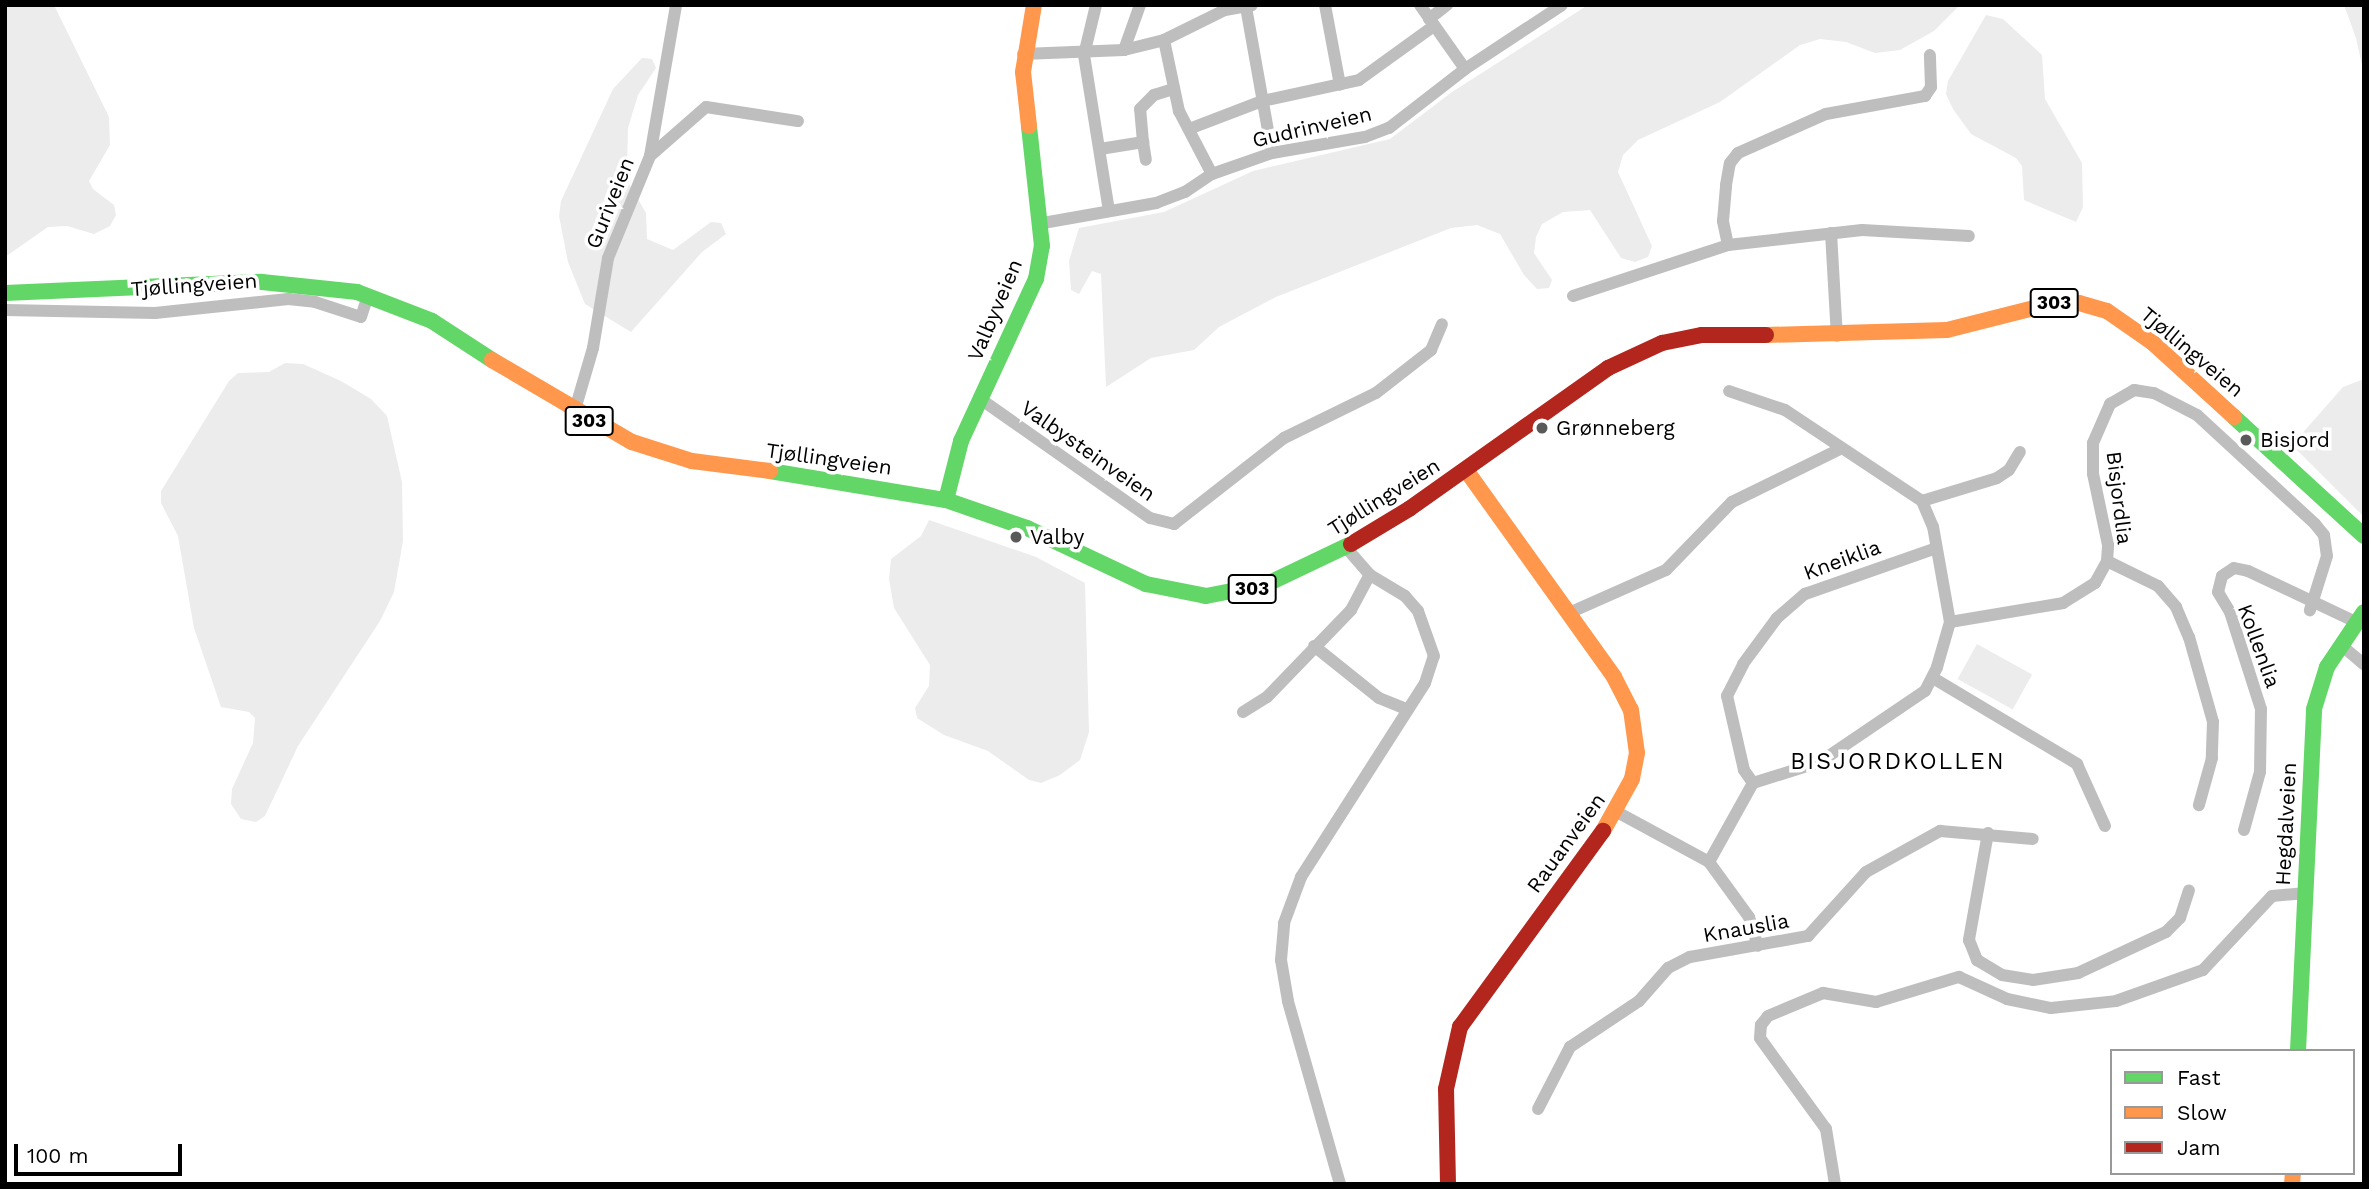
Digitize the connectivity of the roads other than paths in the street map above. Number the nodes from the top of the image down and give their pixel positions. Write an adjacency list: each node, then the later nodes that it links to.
1 (676, 5): 26 (street, Guriveien)
2 (1034, 5): 14 (main road, Valbyveien)
3 (1096, 5): 16 (street)
4 (1140, 5): 13 (street)
5 (1325, 5): 18 (street)
6 (1420, 5): 11 (street)
7 (1447, 5): 11 (street)
8 (1562, 5): 17 (street, Gudrinveien)
9 (1249, 6): 10 (street); 20 (street)
10 (1225, 8): 12 (street)
11 (1432, 22): 17 (street); 18 (street)
12 (1164, 40): 13 (street); 19 (street)
13 (1124, 50): 16 (street)
14 (1023, 54): 16 (street); 30 (main road, Valbyveien)
15 (1930, 54): 33 (street)
16 (1084, 55): 24 (street)
17 (1465, 69): 25 (street, Gudrinveien)
18 (1340, 85): 20 (street)
19 (1174, 89): 22 (street); 23 (street)
20 (1262, 101): 22 (street); 25 (street)
21 (798, 121): 26 (street)
22 (1189, 129): 28 (street)
23 (1143, 142): 24 (street); 27 (street)
24 (1100, 149): 29 (street)
25 (1272, 153): 28 (street, Gudrinveien)
26 (650, 156): 42 (street, Guriveien)
27 (1146, 160)
28 (1212, 174): 29 (street, Gudrinveien)
29 (1109, 211): 30 (street, Gudrinveien)
30 (1043, 223): 41 (main road, Valbyveien)
31 (1830, 233): 32 (street); 33 (street); 39 (street)
32 (1969, 236)
33 (1728, 245): 36 (street)
34 (5, 293): 35 (main road, Tjøllingveien / 303)
35 (368, 296): 37 (street, Tjøllingveien); 42 (main road, Tjøllingveien / 303)
36 (1573, 296)
37 (5, 310)
38 (1442, 324): 41 (street, Valbysteinveien)
39 (1837, 336): 45 (main road, Tjøllingveien / 303); 48 (main road, Tjøllingveien / 303)
40 (1729, 391): 43 (street)
41 (979, 398): 46 (main road, Valbyveien)
42 (574, 413): 46 (main road, Tjøllingveien / 303)
43 (1840, 449): 47 (street); 54 (street)
44 (2020, 452): 47 (street)
45 (1466, 470): 49 (main road, Tjøllingveien / 303); 54 (main road, Rauanveien)
46 (946, 500): 49 (main road, Tjøllingveien / 303)
47 (1922, 501): 50 (street)
48 (2364, 536)
49 (1346, 547): 52 (street)
50 (1936, 548): 56 (street); 63 (street, Kneiklia)
51 (2107, 561): 53 (street, Bisjordlia); 56 (street, Bisjordlia); 64 (street, Bisjordlia)
52 (1370, 575): 58 (street); 61 (street)
53 (2313, 604): 55 (street); 67 (street, Kollenlia)
54 (1569, 613): 65 (main road, Rauanveien)
55 (2360, 617): 57 (main road, Hegdalveien)
56 (1950, 622): 60 (street)
57 (2342, 645): 59 (street); 72 (main road, Hegdalveien)
58 (1314, 646): 61 (street); 62 (street)
59 (2364, 664)
60 (1933, 678): 63 (street); 66 (street)
61 (1408, 710): 76 (street)
62 (1243, 712)
63 (1753, 783): 70 (street)
64 (2199, 804)
65 (1617, 812): 70 (street); 77 (main road, Rauanveien)
66 (2105, 826)
67 (2244, 830)
68 (1988, 834): 69 (street, Knauslia); 71 (street); 73 (street, Knauslia)
69 (2033, 839)
70 (1709, 862): 73 (street)
71 (2189, 890)
72 (2304, 892): 74 (main road, Hegdalveien); 78 (street)
73 (1758, 946): 75 (street, Knauslia)
74 (2298, 1049)
75 (1538, 1109)
76 (1340, 1184)
77 (1448, 1184)
78 (1835, 1184)

